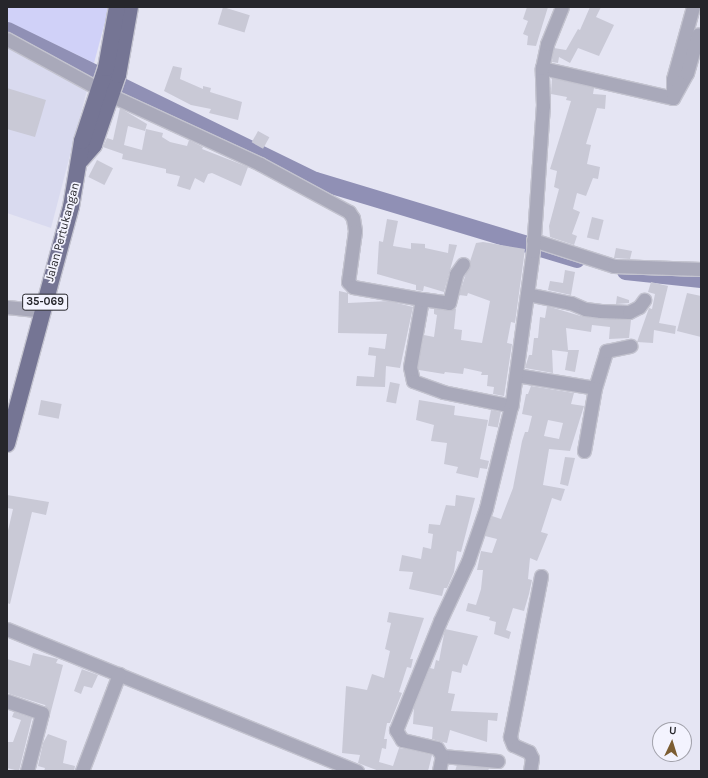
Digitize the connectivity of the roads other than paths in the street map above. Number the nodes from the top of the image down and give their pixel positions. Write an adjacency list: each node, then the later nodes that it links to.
1 (117, 7): 9 (main road, 35-069)
2 (130, 7): 9 (main road, 35-069)
3 (562, 7): 8 (street)
4 (693, 7): 5 (street)
5 (685, 32): 6 (street); 10 (street)
6 (700, 36): 10 (street)
7 (7, 39): 9 (street)
8 (542, 68): 10 (street); 11 (street)
9 (108, 83): 15 (street); 18 (main road, Jalan Pertukangan / 35-069)
10 (673, 98)
11 (533, 246): 13 (street); 14 (street)
12 (463, 264): 15 (street)
13 (701, 269)
14 (527, 294): 16 (street); 20 (street)
15 (422, 299): 22 (street)
16 (644, 300)
17 (7, 307): 18 (street)
18 (42, 311): 23 (main road, Jalan Pertukangan / 35-069)
19 (630, 346): 21 (street)
20 (516, 375): 21 (street); 22 (street)
21 (596, 388): 25 (street)
22 (512, 406): 30 (street)
23 (10, 424): 24 (main road, Jalan Pertukangan / 35-069)
24 (7, 444)
25 (584, 451)
26 (541, 576): 36 (street)
27 (7, 629): 28 (street)
28 (119, 674): 33 (street); 34 (street)
29 (7, 701): 32 (street)
30 (442, 756): 31 (street); 35 (street)
31 (498, 761)
32 (27, 771)
33 (82, 771)
34 (357, 771)
35 (439, 771)
36 (530, 771)

